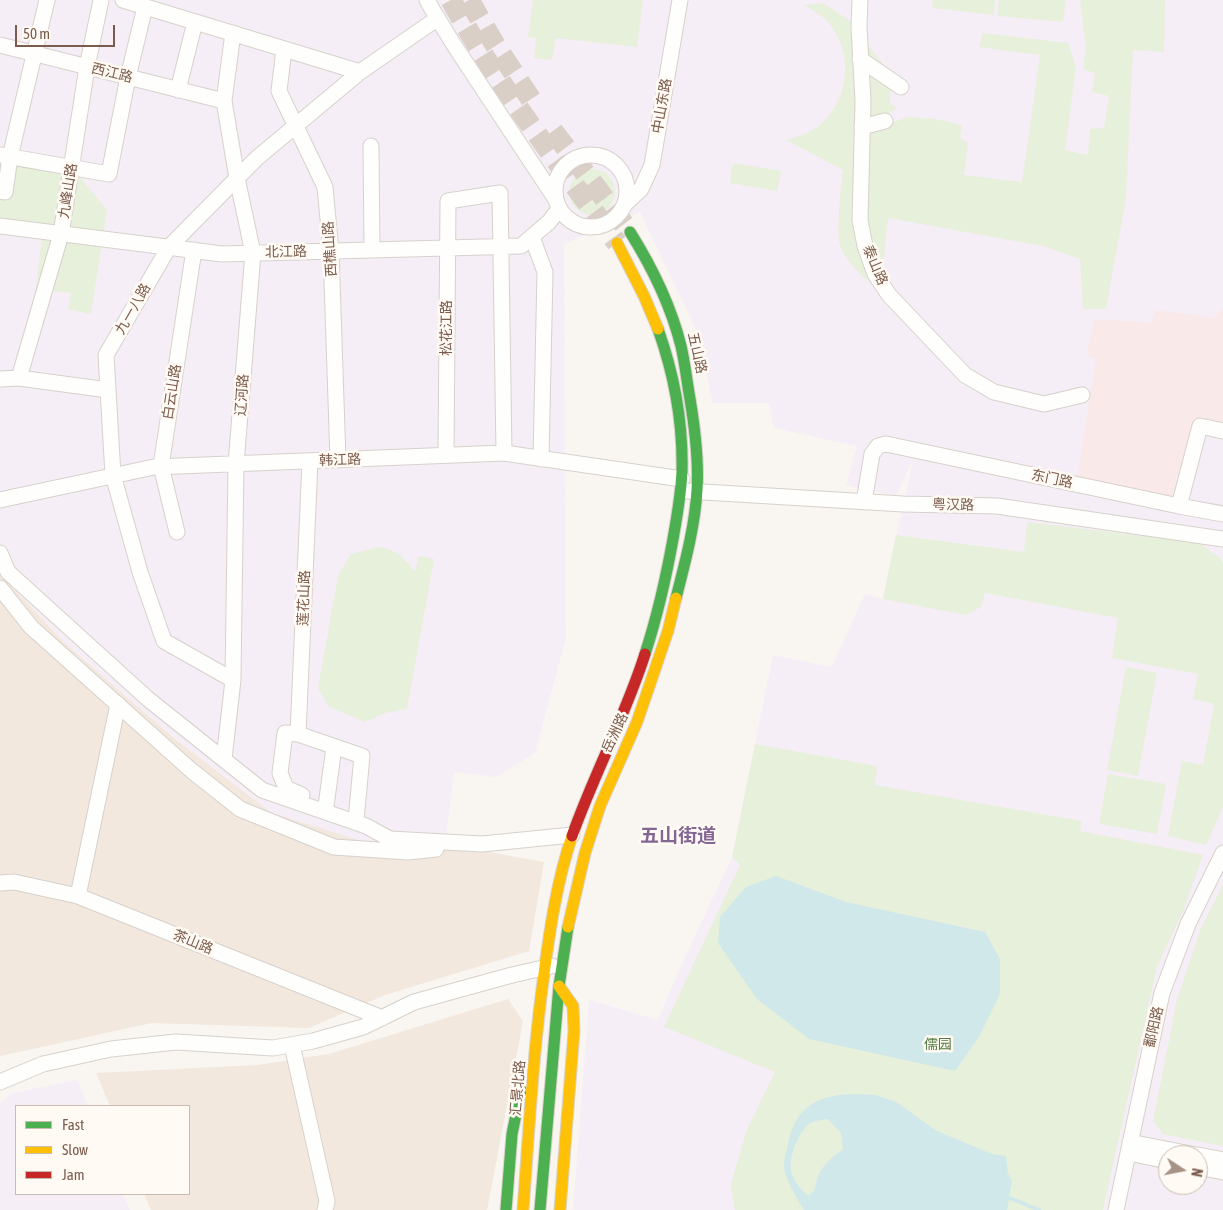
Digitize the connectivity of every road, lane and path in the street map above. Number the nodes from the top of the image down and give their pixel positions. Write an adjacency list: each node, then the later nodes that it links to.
1 (47, 0): 13 (street)
2 (101, 0): 15 (street, 九峰山路)
3 (123, 0): 7 (street)
4 (427, 0): 8 (street)
5 (680, 0): 30 (street, 中山东路)
6 (860, 0): 14 (street, 泰山路)
7 (145, 7): 9 (street); 17 (street)
8 (438, 18): 16 (street, 九一八路); 29 (street)
9 (195, 22): 10 (street); 19 (street)
10 (234, 33): 12 (street); 20 (street, 辽河路)
11 (0, 45): 13 (street, 西江路)
12 (284, 49): 16 (street); 22 (street, 西樵山路)
13 (35, 54): 15 (street, 西江路); 25 (street)
14 (860, 59): 18 (street); 23 (street, 泰山路)
15 (87, 67): 17 (street, 西江路); 26 (street, 九峰山路)
16 (360, 72): 22 (street, 九一八路)
17 (128, 77): 19 (street, 西江路); 26 (street)
18 (901, 87)
19 (178, 90): 20 (street, 西江路)
20 (224, 101): 27 (street, 辽河路)
21 (884, 121): 23 (street)
22 (296, 125): 27 (street, 九一八路); 41 (street, 西樵山路)
23 (862, 127): 46 (street, 泰山路)
24 (371, 146): 40 (street)
25 (5, 156): 26 (street); 28 (street)
26 (72, 168): 33 (street, 九峰山路)
27 (237, 178): 36 (street, 九一八路); 42 (street, 辽河路)
28 (0, 191)
29 (557, 204): 30 (street); 30 (street); 34 (street, 北江路)
30 (626, 204)
31 (0, 226): 33 (street, 北江路)
32 (630, 232): 57 (main road, 五山路)
33 (62, 234): 36 (street, 北江路); 43 (street, 九峰山路)
34 (532, 237): 37 (street, 北江路); 50 (street)
35 (617, 243): 56 (main road)
36 (169, 247): 39 (street, 北江路); 45 (street, 九一八路)
37 (502, 247): 38 (street, 北江路); 38 (street, 松花江路); 48 (street)
38 (448, 248): 40 (street, 北江路); 49 (street, 松花江路)
39 (194, 250): 42 (street, 北江路); 54 (street, 白云山路)
40 (372, 250): 41 (street, 北江路)
41 (331, 251): 42 (street, 北江路); 51 (street, 西樵山路)
42 (253, 253): 53 (street, 辽河路)
43 (19, 378): 44 (street); 45 (street)
44 (0, 379)
45 (108, 390): 55 (street, 九一八路)
46 (1082, 394)
47 (1223, 432): 60 (street)
48 (504, 453): 49 (street, 韩江路); 50 (street, 韩江路)
49 (446, 455): 51 (street, 韩江路)
50 (541, 459): 56 (street, 韩江路)
51 (338, 460): 52 (street, 韩江路)
52 (310, 461): 53 (street, 韩江路); 68 (street, 莲花山路)
53 (236, 464): 54 (street, 韩江路); 66 (street, 辽河路)
54 (161, 466): 55 (street, 韩江路); 62 (street, 白云山路)
55 (114, 475): 58 (street, 韩江路); 66 (street, 九一八路)
56 (681, 485): 57 (street, 粤汉路); 73 (main road, 岳洲路)
57 (697, 492): 59 (street, 粤汉路); 78 (main road, 岳洲路)
58 (0, 500)
59 (864, 502): 60 (street, 东门路); 63 (street, 粤汉路)
60 (1179, 506): 61 (street, 东门路)
61 (1223, 514)
62 (177, 532)
63 (1223, 539)
64 (0, 552): 70 (street)
65 (0, 588): 67 (street)
66 (233, 680): 70 (street, 辽河路)
67 (118, 704): 74 (street); 77 (street)
68 (298, 734): 69 (street); 71 (street)
69 (334, 747): 71 (street); 72 (street)
70 (224, 759): 72 (street)
71 (326, 806): 72 (street)
72 (361, 823): 74 (street)
73 (572, 835): 74 (street); 79 (main road, 岳洲路)
74 (482, 844)
75 (1223, 853): 85 (street, 鄱阳路)
76 (0, 883): 77 (street, 茶山路)
77 (78, 896): 81 (street, 茶山路)
78 (563, 963): 79 (street); 80 (main road, 岳洲路)
79 (544, 968): 81 (street); 83 (main road, 汇景北路)
80 (559, 986): 95 (main road); 96 (main road)
81 (382, 1018): 82 (street)
82 (292, 1045): 84 (street); 92 (street)
83 (536, 1056): 93 (main road); 94 (main road, 汇景北路)
84 (0, 1082)
85 (1129, 1147): 86 (street); 87 (street); 97 (street, 鄱阳路)
86 (1158, 1150)
87 (1158, 1157)
88 (1208, 1157): 89 (street)
89 (1223, 1160)
90 (1208, 1168): 91 (street)
91 (1223, 1172)
92 (325, 1210)
93 (506, 1210)
94 (523, 1210)
95 (540, 1210)
96 (560, 1210)
97 (1116, 1210)

